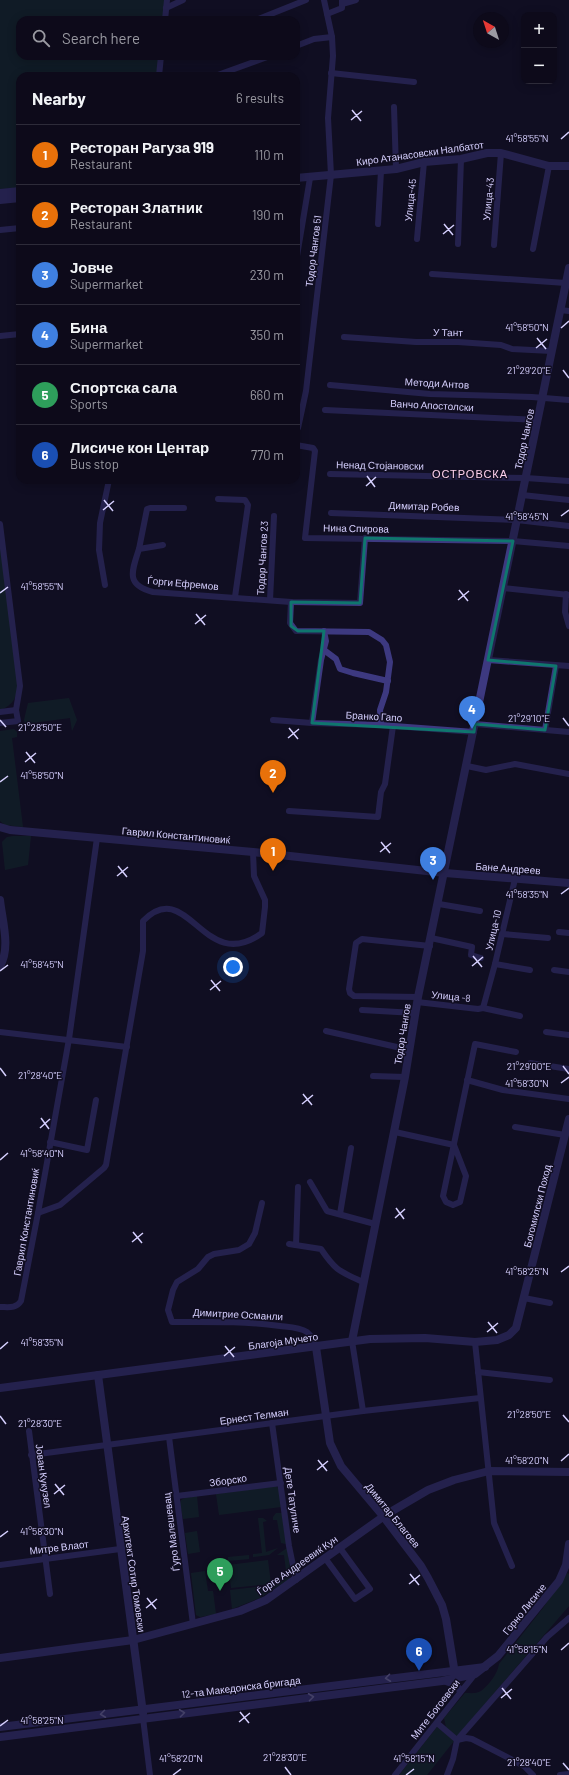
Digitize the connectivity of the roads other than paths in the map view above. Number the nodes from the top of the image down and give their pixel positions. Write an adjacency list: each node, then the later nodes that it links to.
1 (167, 0): 7 (street)
2 (183, 0): 7 (street)
3 (306, 0): 10 (street)
4 (324, 0): 8 (street, Тодор Чангов 51)
5 (356, 0): 6 (street)
6 (342, 2): 8 (street)
7 (166, 8): 9 (street)
8 (327, 14): 11 (street, Тодор Чангов 51)
9 (165, 16)
10 (266, 16)
11 (332, 37): 12 (street); 17 (street, Тодор Чангов 51)
12 (300, 44)
13 (161, 60): 15 (street)
14 (259, 60): 16 (street)
15 (159, 72)
16 (226, 72)
17 (331, 73): 18 (street); 27 (street, Тодор Чангов 51)
18 (414, 82)
19 (394, 106): 25 (street)
20 (501, 153): 21 (street, Киро Атанасовски Налбатот); 23 (street, Киро Атанасовски Налбатот); 40 (street, Улица-43)
21 (461, 159): 22 (street, Киро Атанасовски Налбатот); 39 (street)
22 (424, 162): 25 (street, Киро Атанасовски Налбатот); 38 (street, Улица-45)
23 (549, 166): 24 (street, Киро Атанасовски Налбатот); 41 (street)
24 (569, 166)
25 (396, 169): 26 (street, Киро Атанасовски Налбатот)
26 (381, 171): 27 (street, Киро Атанасовски Налбатот); 34 (street)
27 (331, 175): 29 (street, Киро Атанасовски Налбатот); 55 (street, Тодор Чангов 51)
28 (300, 178): 29 (street, Киро Атанасовски Налбатот)
29 (310, 178): 37 (street)
30 (16, 191): 31 (street)
31 (0, 193)
32 (16, 198): 33 (street)
33 (0, 200)
34 (378, 224)
35 (16, 228): 36 (street)
36 (0, 230)
37 (300, 238)
38 (417, 239)
39 (458, 244)
40 (494, 245)
41 (533, 249)
42 (569, 268): 44 (street, Тодор Чангов)
43 (432, 274): 44 (street)
44 (566, 283): 45 (street, Тодор Чангов)
45 (560, 310): 46 (street); 50 (street, Тодор Чангов)
46 (569, 311)
47 (16, 334): 48 (street)
48 (0, 336)
49 (344, 337): 50 (street, У Тант)
50 (552, 351): 52 (street, Тодор Чангов)
51 (330, 385): 52 (street, Методи Антов)
52 (542, 398): 53 (street, Методи Антов); 56 (street, Тодор Чангов)
53 (569, 400)
54 (325, 410): 56 (street, Ванчо Апостолски)
55 (300, 417)
56 (538, 420): 59 (street, Тодор Чангов)
57 (300, 446): 71 (street, Нина Спирова)
58 (330, 474): 59 (street, Ненад Стојановски)
59 (526, 478): 60 (street, Ненад Стојановски); 62 (street, Тодор Чангов)
60 (569, 481)
61 (108, 484): 76 (street)
62 (522, 495): 64 (street); 68 (street, Тодор Чангов)
63 (218, 499): 79 (street)
64 (569, 500)
65 (184, 508): 75 (street)
66 (331, 513): 68 (street, Димитар Робев)
67 (274, 516): 80 (street, Тодор Чангов 23)
68 (517, 520): 70 (street, Димитар Робев); 72 (street, Тодор Чангов)
69 (0, 524): 89 (street)
70 (569, 526)
71 (365, 538): 72 (street, Нина Спирова); 81 (street, Ѓорги Ефремов)
72 (513, 541): 74 (street, Нина Спирова); 77 (street, Тодор Чангов)
73 (163, 545): 75 (street)
74 (569, 546)
75 (139, 549): 79 (street, Ѓорги Ефремов)
76 (105, 585)
77 (503, 588): 78 (street); 85 (street, Тодор Чангов)
78 (567, 594): 82 (street)
79 (235, 597): 80 (street, Ѓорги Ефремов)
80 (270, 600): 81 (street, Ѓорги Ефремов)
81 (291, 602): 83 (street)
82 (569, 626)
83 (324, 631): 84 (street); 88 (street)
84 (324, 650): 88 (street); 93 (street)
85 (488, 660): 86 (street); 96 (street, Тодор Чангов)
86 (556, 666): 87 (street); 97 (street)
87 (569, 666)
88 (388, 680): 94 (street)
89 (16, 710): 90 (street); 92 (street)
90 (0, 712)
91 (273, 720): 93 (street, Бранко Гапо)
92 (0, 723)
93 (312, 723): 94 (street, Бранко Гапо)
94 (381, 725): 95 (street, Бранко Гапо)
95 (393, 726): 96 (street, Бранко Гапо); 101 (street)
96 (474, 728): 97 (street, Бранко Гапо); 99 (street, Тодор Чангов)
97 (545, 730): 98 (street, Бранко Гапо)
98 (569, 732)
99 (467, 766): 100 (street); 107 (street, Тодор Чангов)
100 (569, 774)
101 (289, 811)
102 (0, 826): 103 (street, Гаврил Константиновиќ)
103 (10, 830): 104 (street); 105 (street, Гаврил Константиновиќ)
104 (0, 836)
105 (97, 838): 106 (street, Гаврил Константиновиќ); 133 (street, Гаврил Константиновиќ)
106 (252, 852): 107 (street, Гаврил Константиновиќ); 134 (street)
107 (445, 874): 108 (street, Бане Андреев); 111 (street, Тодор Чангов)
108 (515, 879): 109 (street, Бане Андреев); 115 (street, Улица-10)
109 (569, 883)
110 (0, 900): 120 (street)
111 (439, 904): 112 (street); 117 (street, Тодор Чангов)
112 (480, 911)
113 (559, 932): 114 (street)
114 (569, 933)
115 (502, 934): 116 (street); 119 (street, Улица-10)
116 (548, 938)
117 (430, 942): 118 (street); 124 (street, Тодор Чангов); 124 (street, Улица -8)
118 (481, 958)
119 (495, 964): 121 (street); 125 (street, Улица-10)
120 (0, 966)
121 (530, 970)
122 (554, 970): 123 (street)
123 (569, 972)
124 (418, 1000): 125 (street, Улица -8); 127 (street, Тодор Чангов)
125 (483, 1008): 128 (street, Улица -8)
126 (362, 1010): 127 (street)
127 (415, 1013): 135 (street, Тодор Чангов)
128 (520, 1016)
129 (326, 1031): 135 (street)
130 (0, 1032): 133 (street)
131 (546, 1032): 132 (street)
132 (569, 1035)
133 (69, 1039): 134 (street); 148 (street, Гаврил Константиновиќ)
134 (127, 1047): 155 (street)
135 (410, 1050): 140 (street, Тодор Чангов)
136 (516, 1052): 141 (street)
137 (530, 1063): 138 (street)
138 (569, 1068)
139 (373, 1076): 140 (street)
140 (405, 1077): 146 (street, Тодор Чангов)
141 (467, 1080): 142 (street); 149 (street)
142 (569, 1099)
143 (96, 1100): 148 (street)
144 (569, 1119): 147 (street, Богомилски Поход)
145 (515, 1127): 147 (street)
146 (394, 1132): 149 (street); 157 (street, Тодор Чангов)
147 (565, 1135): 150 (street, Богомилски Поход)
148 (50, 1142): 155 (street, Гаврил Константиновиќ)
149 (454, 1145): 149 (street)
150 (566, 1146): 159 (street, Богомилски Поход)
151 (351, 1148): 156 (street)
152 (310, 1182): 156 (street)
153 (298, 1187): 158 (street)
154 (262, 1203): 164 (street, Димитрие Османли)
155 (38, 1213): 161 (street, Гаврил Константиновиќ)
156 (340, 1214): 157 (street)
157 (375, 1224): 158 (street, Тодор Чангов)
158 (363, 1282): 162 (street, Тодор Чангов)
159 (524, 1298): 160 (street); 163 (street, Богомилски Поход)
160 (550, 1303)
161 (0, 1307)
162 (352, 1341): 163 (street, Благоја Мучето); 164 (street, Благоја Мучето); 170 (street, Тодор Чангов)
163 (475, 1342): 165 (street)
164 (316, 1347): 166 (street, Благоја Мучето); 171 (street, Димитар Благоев)
165 (478, 1372): 167 (street); 169 (street)
166 (98, 1375): 168 (street, Благоја Мучето); 175 (street, Архитект Сотир Томовски)
167 (550, 1380)
168 (0, 1388)
169 (480, 1398): 170 (street, Ернест Телман); 177 (street)
170 (363, 1411): 171 (street, Ернест Телман)
171 (325, 1416): 172 (street, Ернест Телман); 181 (street, Димитар Благоев)
172 (272, 1424): 174 (street, Ернест Телман); 179 (street, Дете Татуличе)
173 (29, 1431): 176 (street, Јован Кукузел)
174 (169, 1437): 175 (street, Ернест Телман); 180 (street, Ѓуро Малешевац)
175 (107, 1445): 176 (street, Ернест Телман); 184 (street, Архитект Сотир Томовски)
176 (31, 1455): 186 (street, Јован Кукузел)
177 (488, 1471): 178 (street, Ѓорге Андреевиќ Кун); 181 (street, Ѓорге Андреевиќ Кун); 189 (street)
178 (569, 1472)
179 (281, 1483): 180 (street, Зборско); 190 (street, Дете Татуличе)
180 (177, 1496): 193 (street, Ѓуро Малешевац)
181 (383, 1516): 183 (street, Ѓорге Андреевиќ Кун); 197 (street, Димитар Благоев)
182 (569, 1544): 188 (street, Горно Лисиче)
183 (340, 1548): 185 (street, Ѓорге Андреевиќ Кун); 185 (street)
184 (120, 1549): 186 (street, Митре Влаот); 194 (street, Архитект Сотир Томовски)
185 (325, 1558): 190 (street, Ѓорге Андреевиќ Кун)
186 (46, 1559): 187 (street, Митре Влаот); 191 (street, Јован Кукузел)
187 (0, 1565)
188 (567, 1565): 196 (street, Горно Лисиче)
189 (512, 1566)
190 (296, 1580): 193 (street, Ѓорге Андреевиќ Кун)
191 (50, 1594)
192 (569, 1618): 206 (street)
193 (192, 1624): 194 (street, Ѓорге Андреевиќ Кун)
194 (133, 1640): 195 (street, Ѓорге Андреевиќ Кун); 201 (street, Архитект Сотир Томовски)
195 (0, 1658)
196 (485, 1667): 197 (street, 12-та Македонска бригада); 198 (street, Горно Лисиче)
197 (455, 1674): 198 (street, 12-та Македонска бригада); 199 (street, 12-та Македонска бригада); 200 (street, Димитар Благоев); 201 (street, 12-та Македонска бригада, one-way to 201)
198 (475, 1674): 200 (street, Мите Богоевски)
199 (445, 1680): 200 (street); 202 (street, 12-та Македонска бригада, one-way to 199)
200 (458, 1691): 203 (street, Мите Богоевски)
201 (142, 1709): 202 (street, Архитект Сотир Томовски); 204 (street, 12-та Македонска бригада, one-way to 204)
202 (143, 1718): 205 (street, 12-та Македонска бригада); 208 (street, Архитект Сотир Томовски)
203 (437, 1723): 206 (street); 209 (street, Мите Богоевски)
204 (0, 1727)
205 (0, 1737)
206 (458, 1740): 210 (street); 211 (street)
207 (569, 1774): 212 (street)
208 (150, 1775)
209 (395, 1775)
210 (447, 1775)
211 (533, 1775)
212 (560, 1775)

